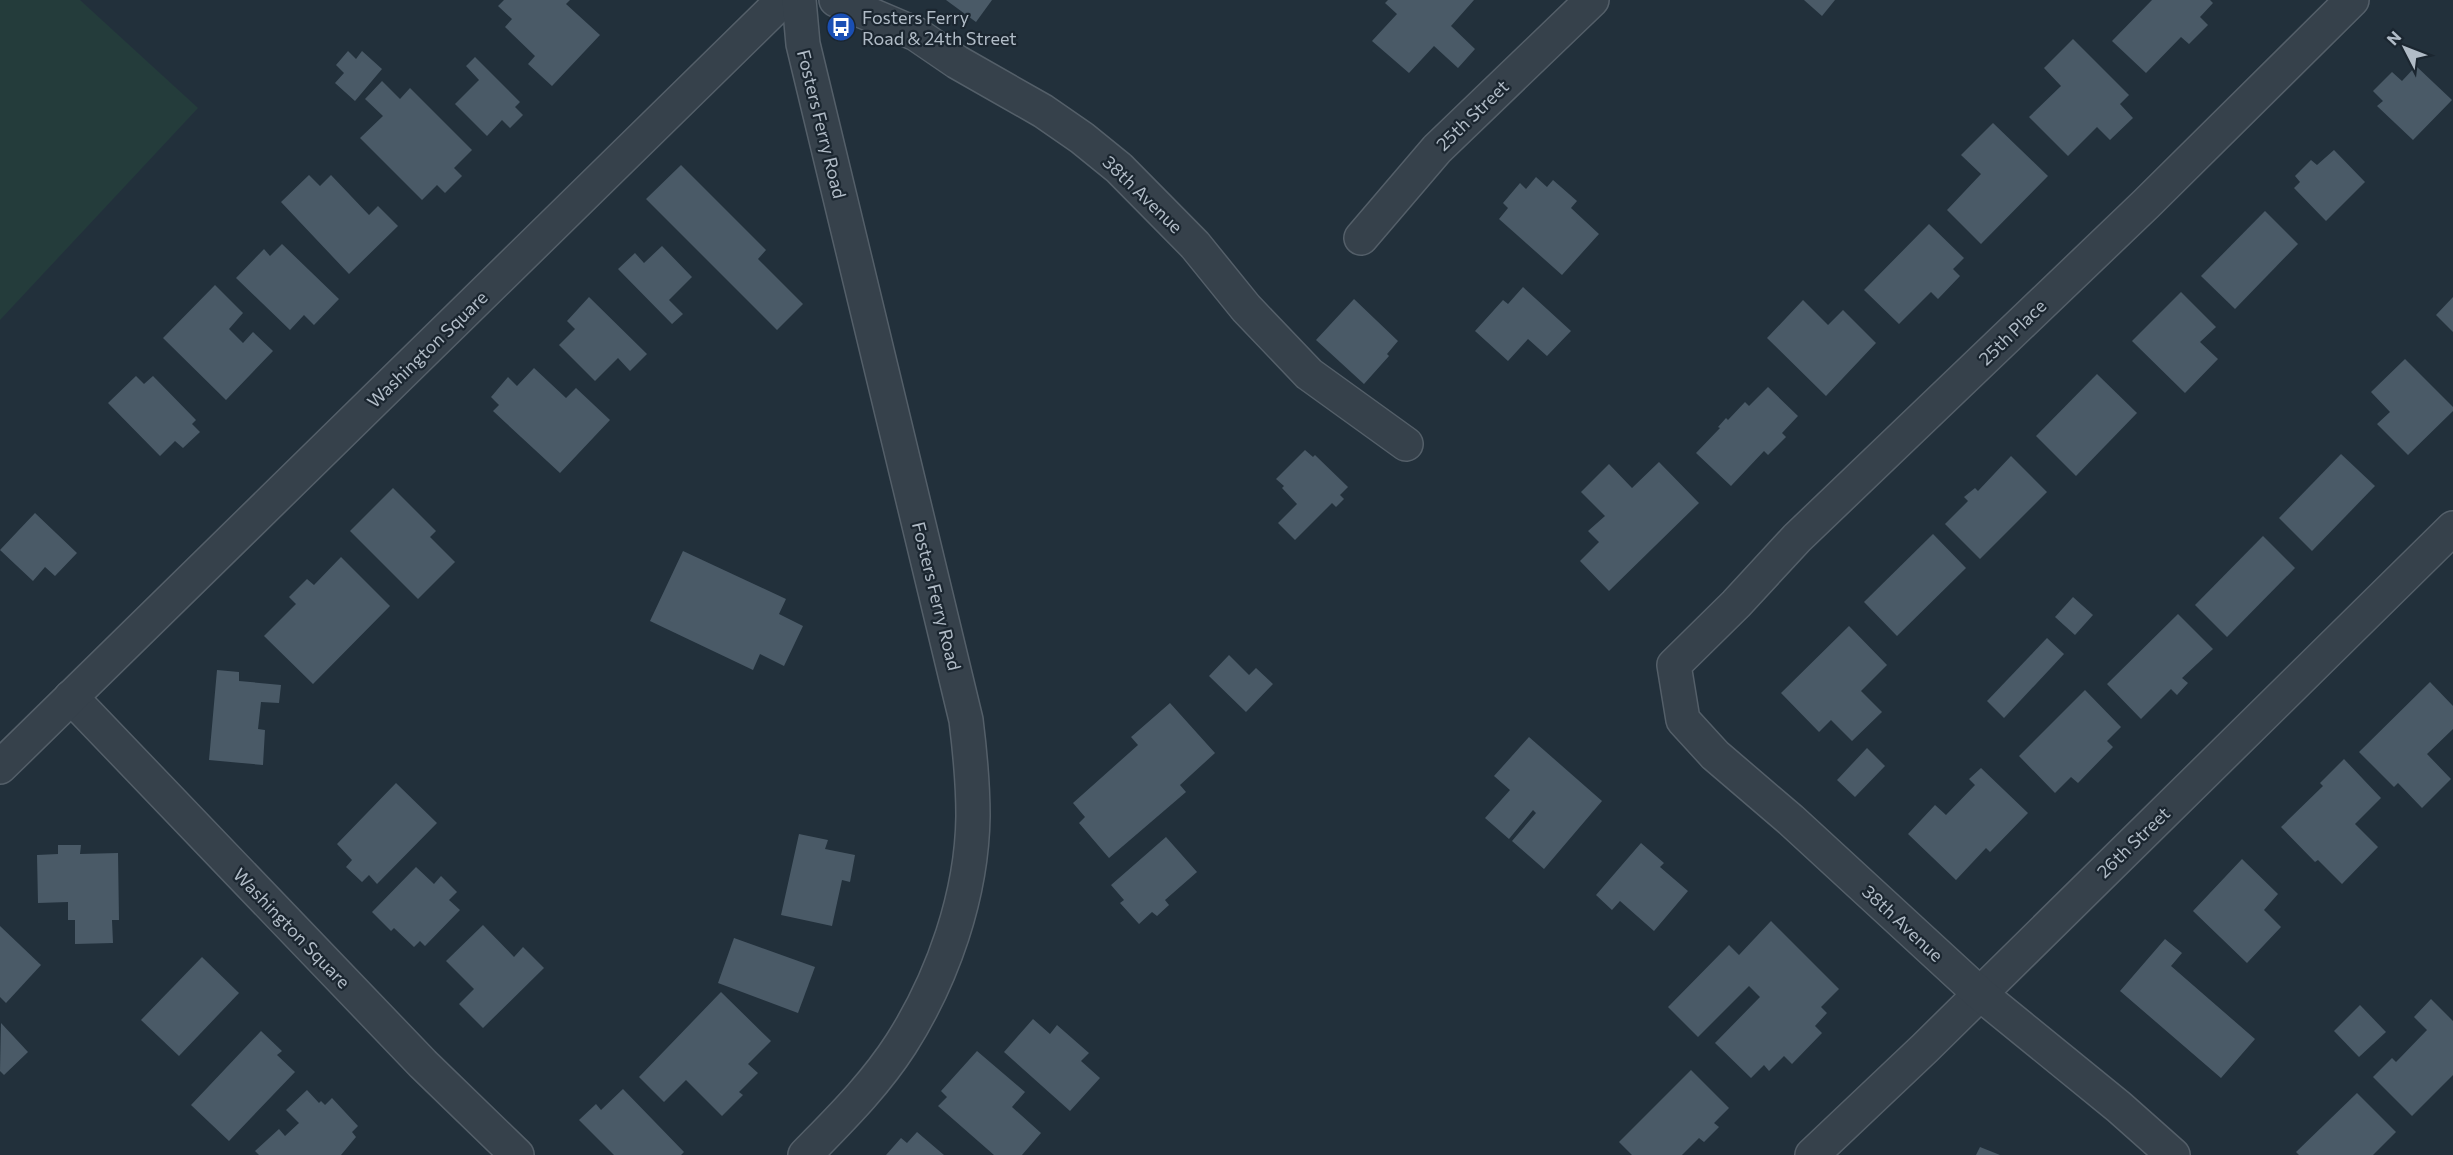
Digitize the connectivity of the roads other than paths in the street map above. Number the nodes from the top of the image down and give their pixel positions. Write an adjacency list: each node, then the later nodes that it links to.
1 (783, 0): 10 (street, Washington Square)
2 (799, 0): 14 (street, Fosters Ferry Road)
3 (836, 0): 7 (street, 38th Avenue)
4 (1592, 0): 6 (street, 25th Street)
5 (2352, 0): 9 (street, 25th Place)
6 (1361, 238)
7 (1406, 444)
8 (2453, 528): 12 (street, 26th Street)
9 (1674, 665): 12 (street, 38th Avenue)
10 (71, 697): 11 (street, Washington Square); 13 (street, Washington Square)
11 (0, 767)
12 (1979, 993): 15 (street, 26th Street); 16 (street, 38th Avenue)
13 (517, 1155)
14 (805, 1155)
15 (1812, 1155)
16 (2173, 1155)

